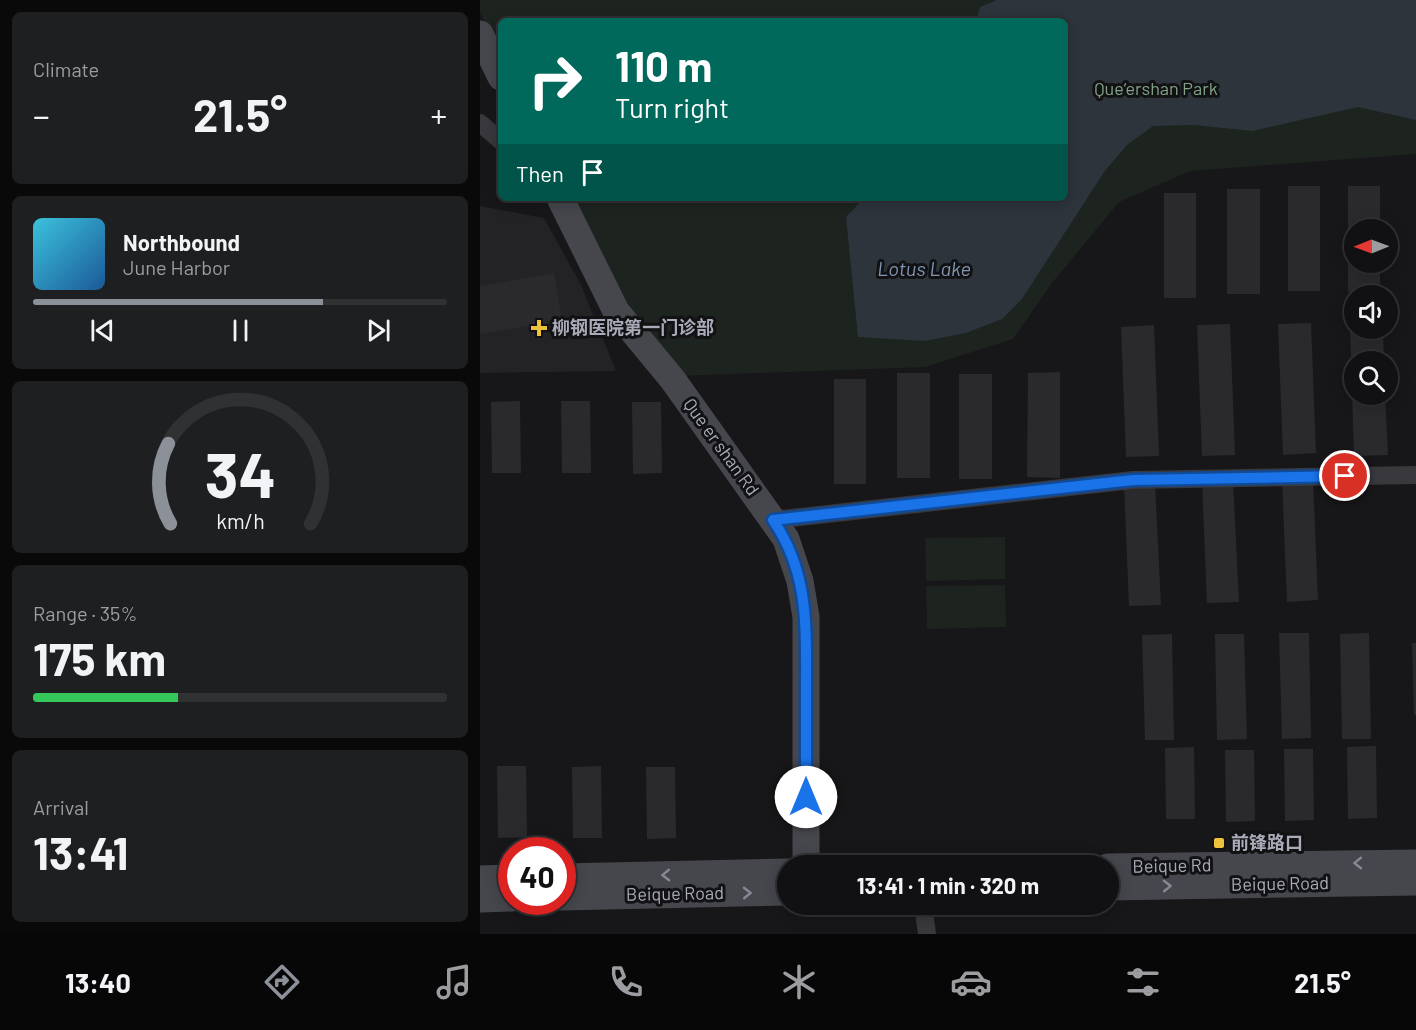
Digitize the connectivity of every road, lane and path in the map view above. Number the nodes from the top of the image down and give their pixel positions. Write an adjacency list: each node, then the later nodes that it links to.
1 (480, 34): 2 (street)
2 (498, 71)
3 (480, 123): 4 (street)
4 (498, 138)
5 (561, 201): 7 (street, Que er shan Rd)
6 (1416, 475): 7 (street)
7 (773, 520): 8 (street, Que er shan Rd)
8 (806, 855)
9 (1416, 863): 10 (street, Beique Rd, one-way to 10)
10 (1119, 867)
11 (777, 872): 12 (street, one-way to 12)
12 (576, 877)
13 (498, 878): 14 (street)
14 (480, 879)
15 (1416, 882): 16 (street, Beique Road, one-way to 15)
16 (1119, 887)
17 (777, 892): 18 (street, Beique Road, one-way to 17)
18 (576, 897)
19 (480, 898): 20 (street)
20 (498, 898)
21 (924, 915): 22 (street)
22 (927, 934)

